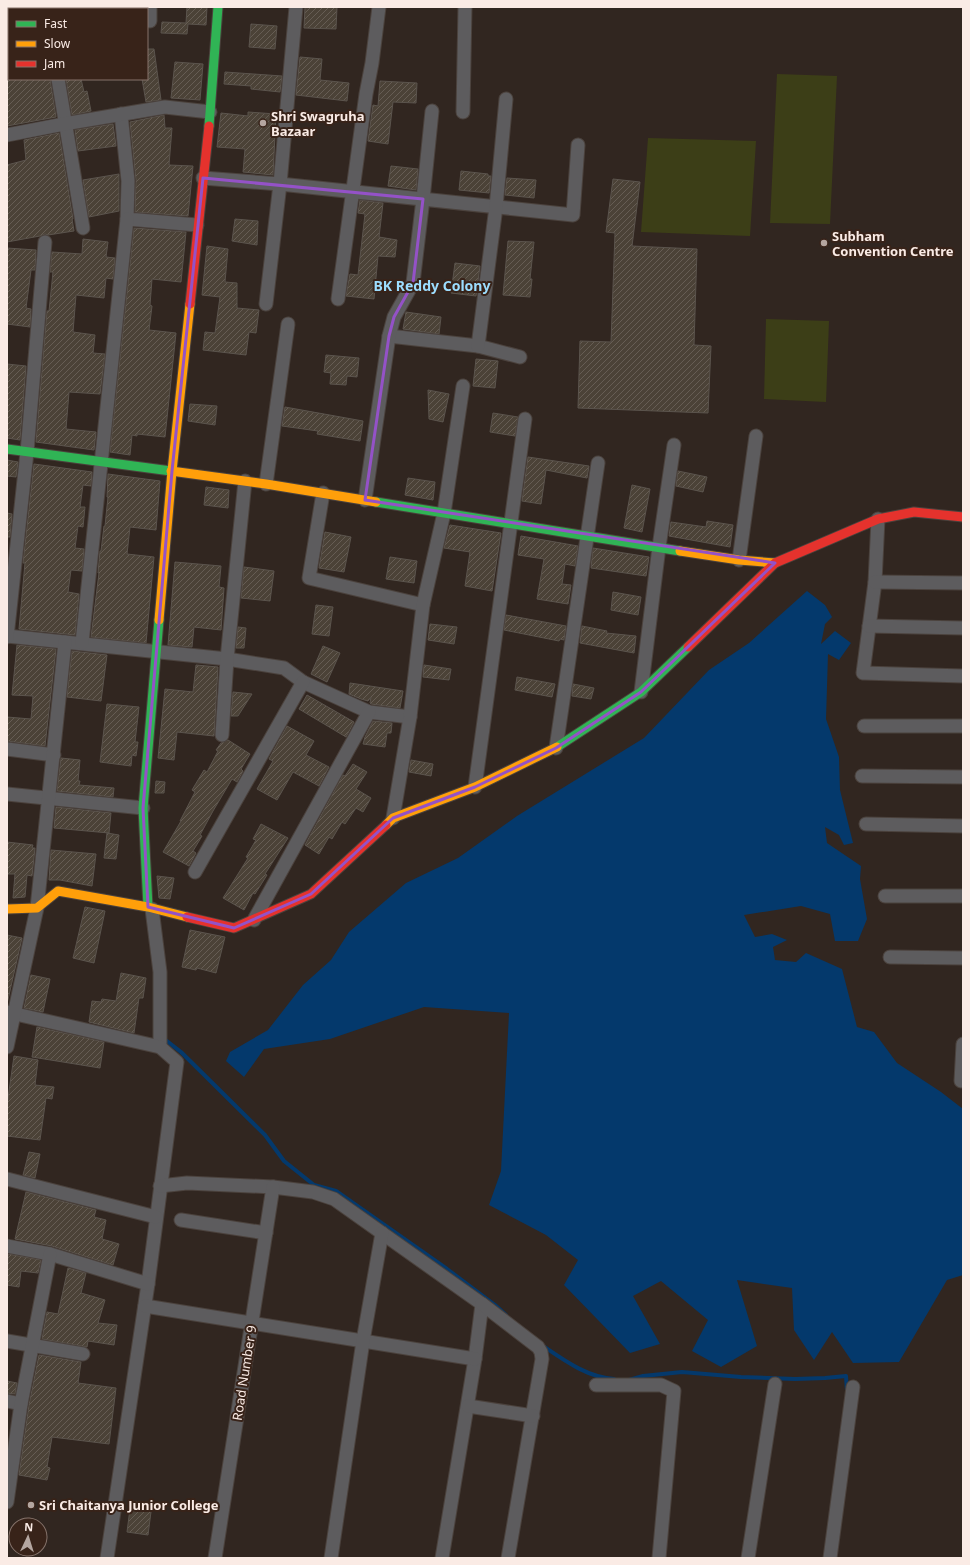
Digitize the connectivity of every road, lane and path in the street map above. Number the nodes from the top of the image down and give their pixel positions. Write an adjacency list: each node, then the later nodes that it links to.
1 (150, 7): 6 (street)
2 (218, 7): 10 (street)
3 (296, 7): 17 (street)
4 (379, 7): 18 (street)
5 (465, 7): 11 (street)
6 (150, 21)
7 (58, 80): 13 (street)
8 (506, 99): 20 (street)
9 (432, 111): 19 (street)
10 (210, 112): 12 (street); 16 (street)
11 (463, 112)
12 (121, 114): 13 (street); 21 (street)
13 (64, 124): 14 (street); 23 (street)
14 (7, 135)
15 (578, 145): 20 (street)
16 (203, 178): 17 (street); 22 (street)
17 (280, 184): 18 (street); 26 (street)
18 (353, 192): 19 (street); 25 (street)
19 (423, 200): 20 (street); 28 (street)
20 (496, 207): 29 (street)
21 (127, 219): 22 (street); 37 (street)
22 (197, 226): 39 (street)
23 (82, 228)
24 (45, 242): 36 (street)
25 (338, 300)
26 (266, 304)
27 (288, 324): 41 (street)
28 (390, 336): 29 (street); 43 (street)
29 (478, 346): 30 (street)
30 (520, 357)
31 (463, 386): 44 (street)
32 (525, 419): 47 (street)
33 (756, 436): 50 (street)
34 (674, 445): 49 (street)
35 (7, 449): 36 (street)
36 (27, 452): 37 (street); 57 (street)
37 (101, 461): 39 (street); 59 (street)
38 (598, 463): 48 (street)
39 (172, 471): 40 (street); 60 (street)
40 (245, 481): 41 (street); 61 (street)
41 (266, 484): 42 (street)
42 (322, 493): 43 (street); 54 (street)
43 (365, 500): 44 (street)
44 (444, 513): 47 (street); 54 (street)
45 (963, 517): 46 (street)
46 (878, 519): 51 (street); 52 (street)
47 (512, 524): 48 (street); 75 (street)
48 (587, 536): 49 (street); 70 (street)
49 (659, 547): 50 (street); 64 (street)
50 (739, 560): 51 (street)
51 (775, 563): 64 (street)
52 (875, 582): 53 (street); 55 (street)
53 (963, 583)
54 (423, 605): 66 (street)
55 (869, 626): 56 (street); 62 (street)
56 (963, 628)
57 (7, 636): 58 (street)
58 (65, 642): 59 (street); 72 (street)
59 (82, 644): 60 (street)
60 (157, 652): 61 (street); 78 (street)
61 (226, 659): 63 (street); 69 (street)
62 (963, 676)
63 (304, 682): 65 (street); 82 (street)
64 (641, 692): 70 (street)
65 (369, 712): 66 (street); 88 (street)
66 (410, 717): 79 (street)
67 (864, 726): 68 (street)
68 (963, 726)
69 (222, 735)
70 (556, 748): 75 (street)
71 (7, 749): 72 (street)
72 (54, 755): 77 (street)
73 (862, 776): 74 (street)
74 (963, 777)
75 (475, 788): 79 (street)
76 (7, 794): 77 (street)
77 (49, 798): 78 (street); 85 (street)
78 (143, 808): 86 (street)
79 (392, 818): 88 (street)
80 (866, 824): 81 (street)
81 (963, 826)
82 (195, 872)
83 (884, 896): 84 (street)
84 (963, 896)
85 (37, 908): 86 (street); 87 (street); 91 (street)
86 (150, 908): 88 (street); 94 (street)
87 (7, 909)
88 (254, 920)
89 (890, 957): 90 (street)
90 (963, 958)
91 (10, 1013): 93 (street); 94 (street)
92 (963, 1044): 95 (street)
93 (7, 1047)
94 (160, 1047): 97 (street)
95 (961, 1081)
96 (7, 1179): 99 (street)
97 (160, 1186): 98 (street); 99 (street)
98 (273, 1187): 101 (street, Road Number 9); 102 (street)
99 (156, 1218): 105 (street)
100 (181, 1220): 101 (street)
101 (266, 1233): 108 (street, Road Number 9)
102 (382, 1233): 106 (street); 110 (street)
103 (7, 1246): 104 (street)
104 (50, 1254): 105 (street); 111 (street)
105 (148, 1284): 107 (street)
106 (482, 1304): 113 (street); 120 (street)
107 (145, 1306): 108 (street); 122 (street)
108 (252, 1323): 110 (street); 123 (street, Road Number 9)
109 (7, 1341): 111 (street)
110 (363, 1341): 113 (street); 124 (street)
111 (32, 1346): 112 (street); 118 (street)
112 (83, 1354)
113 (475, 1359): 119 (street)
114 (775, 1384): 128 (street)
115 (596, 1385): 127 (street)
116 (853, 1387): 129 (street)
117 (7, 1401): 118 (street)
118 (21, 1404): 121 (street)
119 (468, 1406): 120 (street); 125 (street)
120 (532, 1416): 126 (street)
121 (7, 1502)
122 (107, 1558)
123 (215, 1558)
124 (331, 1558)
125 (442, 1558)
126 (508, 1558)
127 (659, 1558)
128 (748, 1558)
129 (830, 1558)

